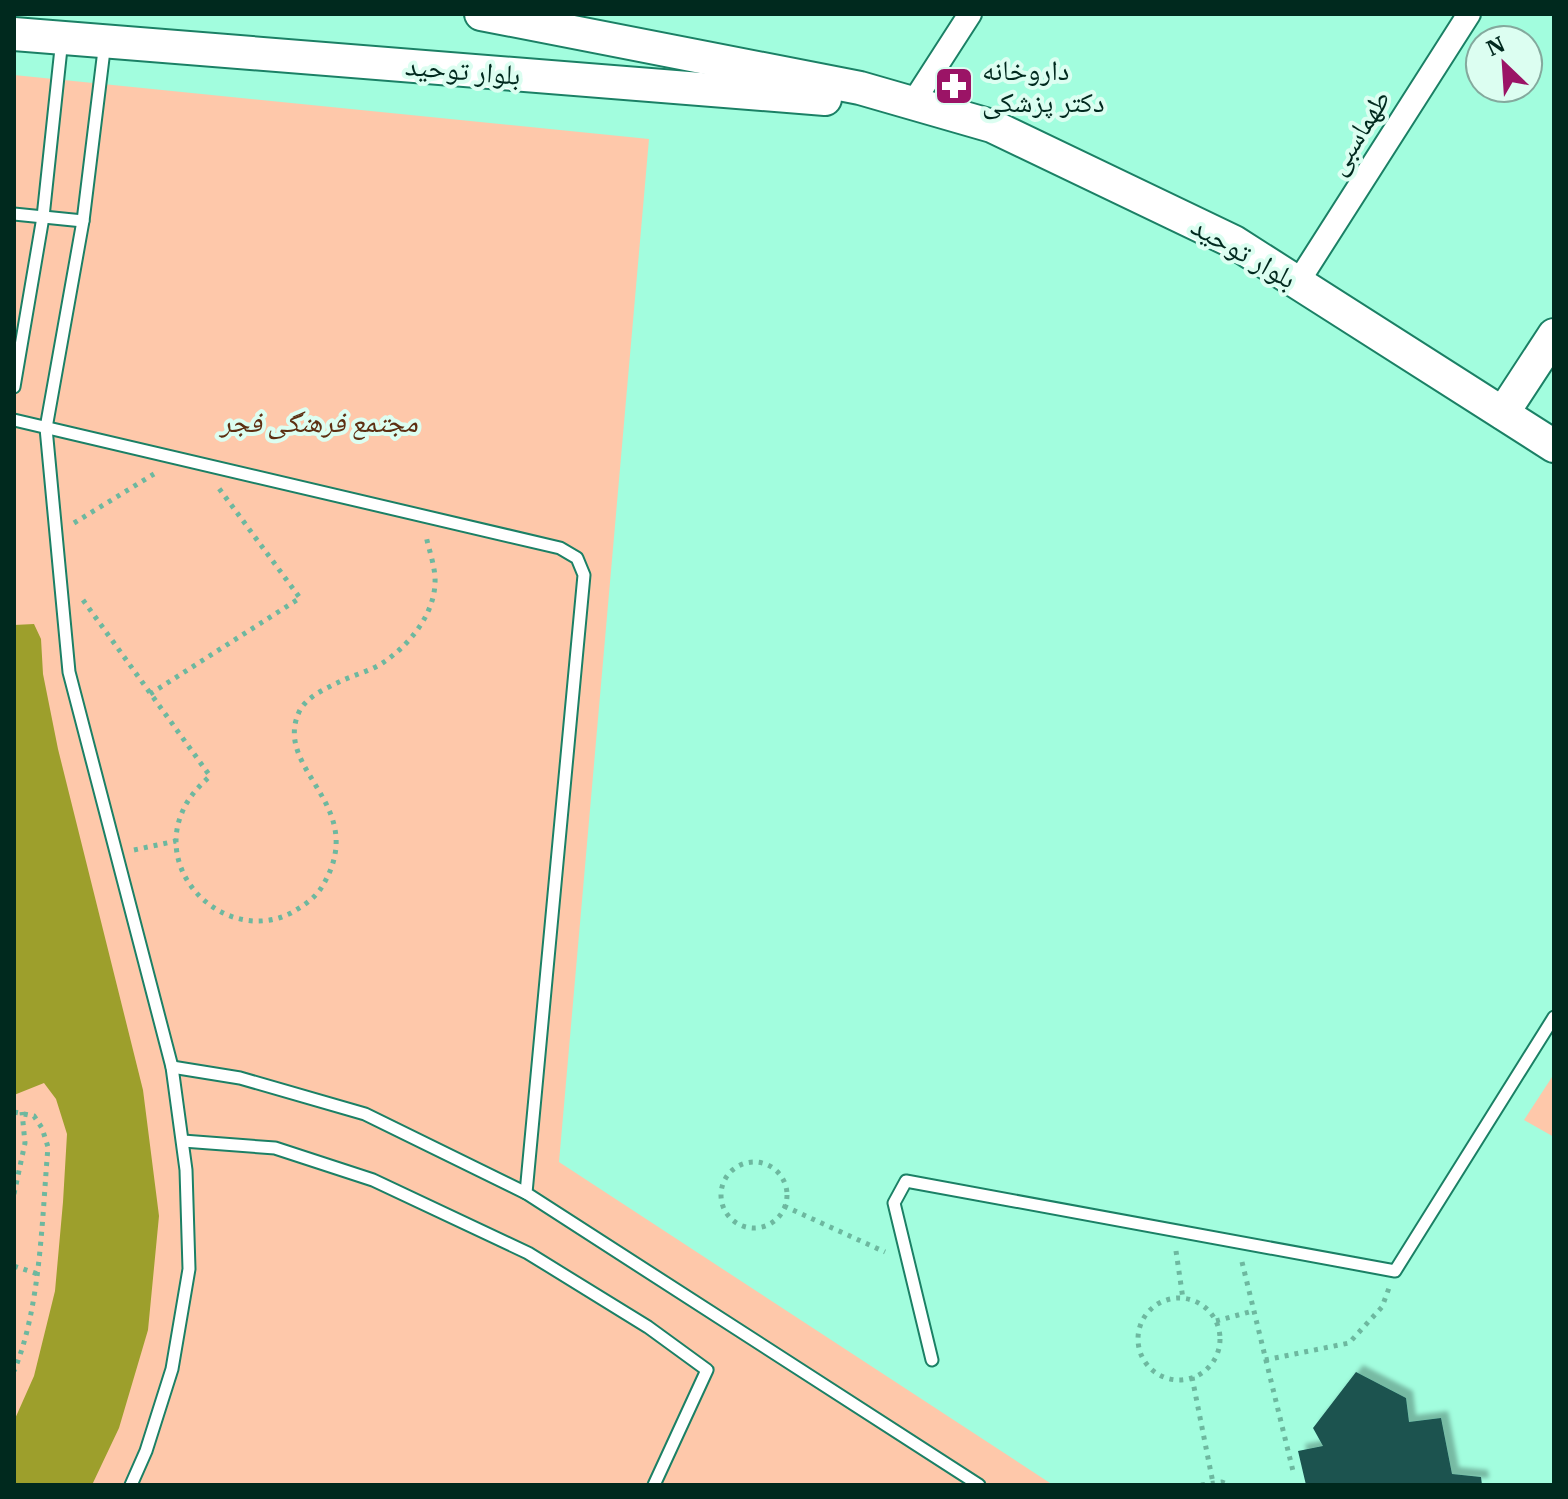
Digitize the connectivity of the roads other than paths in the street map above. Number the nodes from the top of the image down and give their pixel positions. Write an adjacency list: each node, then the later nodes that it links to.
1 (483, 14): 7 (main road, بلوار توحید)
2 (970, 14): 7 (street)
3 (1469, 14): 11 (street, طهماسبی)
4 (14, 34): 5 (main road, بلوار توحید)
5 (63, 38): 6 (main road, بلوار توحید); 9 (lane)
6 (105, 42): 7 (main road, بلوار توحید); 10 (lane)
7 (912, 104): 11 (main road, بلوار توحید)
8 (14, 214): 9 (lane)
9 (43, 217): 10 (lane); 13 (lane)
10 (83, 221): 16 (lane)
11 (1298, 282): 14 (main road, بلوار توحید)
12 (1554, 335): 14 (main road)
13 (14, 387)
14 (1503, 413): 17 (main road, بلوار توحید)
15 (14, 420): 16 (lane)
16 (46, 428): 19 (lane); 21 (lane)
17 (1554, 446)
18 (1554, 1017): 22 (lane)
19 (172, 1067): 20 (lane); 21 (lane)
20 (183, 1141): 23 (lane); 24 (lane)
21 (526, 1193): 25 (lane)
22 (932, 1360)
23 (131, 1485)
24 (654, 1485)
25 (979, 1485)

